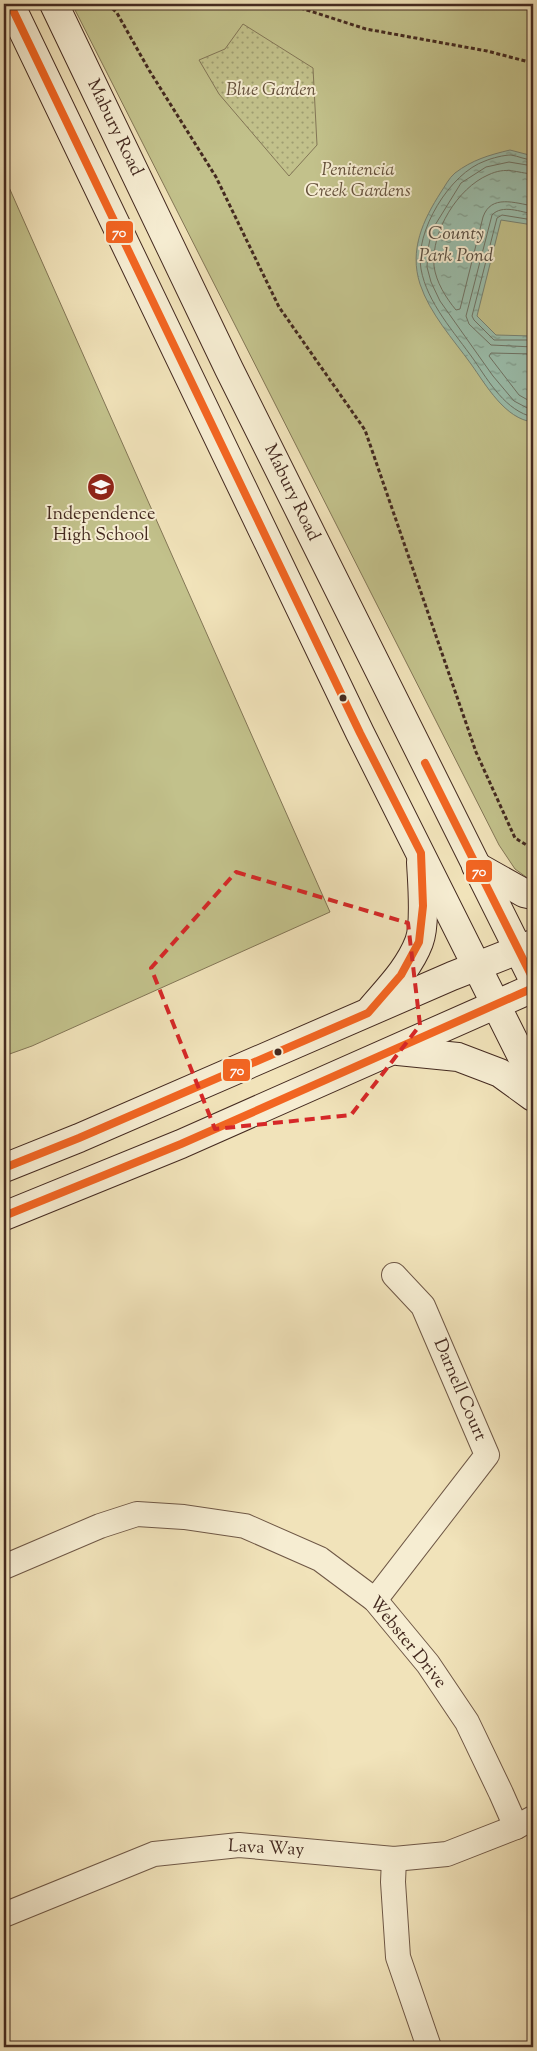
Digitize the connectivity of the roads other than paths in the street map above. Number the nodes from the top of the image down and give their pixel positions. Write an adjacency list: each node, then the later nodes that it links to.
1 (10, 4): 3 (main road)
2 (54, 4): 4 (main road, Mabury Road)
3 (421, 853): 7 (main road); 11 (main road)
4 (476, 866): 5 (main road); 6 (main road, Mabury Road)
5 (533, 896)
6 (526, 947): 7 (main road); 8 (main road, Mabury Road)
7 (477, 965): 10 (main road); 11 (main road)
8 (533, 979)
9 (533, 988): 10 (main road)
10 (496, 1005): 12 (main road); 13 (main road)
11 (368, 1013): 15 (main road)
12 (394, 1051): 14 (main road); 16 (main road)
13 (533, 1079)
14 (533, 1097)
15 (4, 1168)
16 (4, 1216)
17 (394, 1275): 19 (street, Darnell Court)
18 (4, 1566): 19 (street, Webster Drive)
19 (375, 1600): 20 (street, Webster Drive)
20 (525, 1822): 21 (street, Lava Way)
21 (394, 1859): 22 (street, Lava Way); 23 (street)
22 (4, 1915)
23 (429, 2047)

